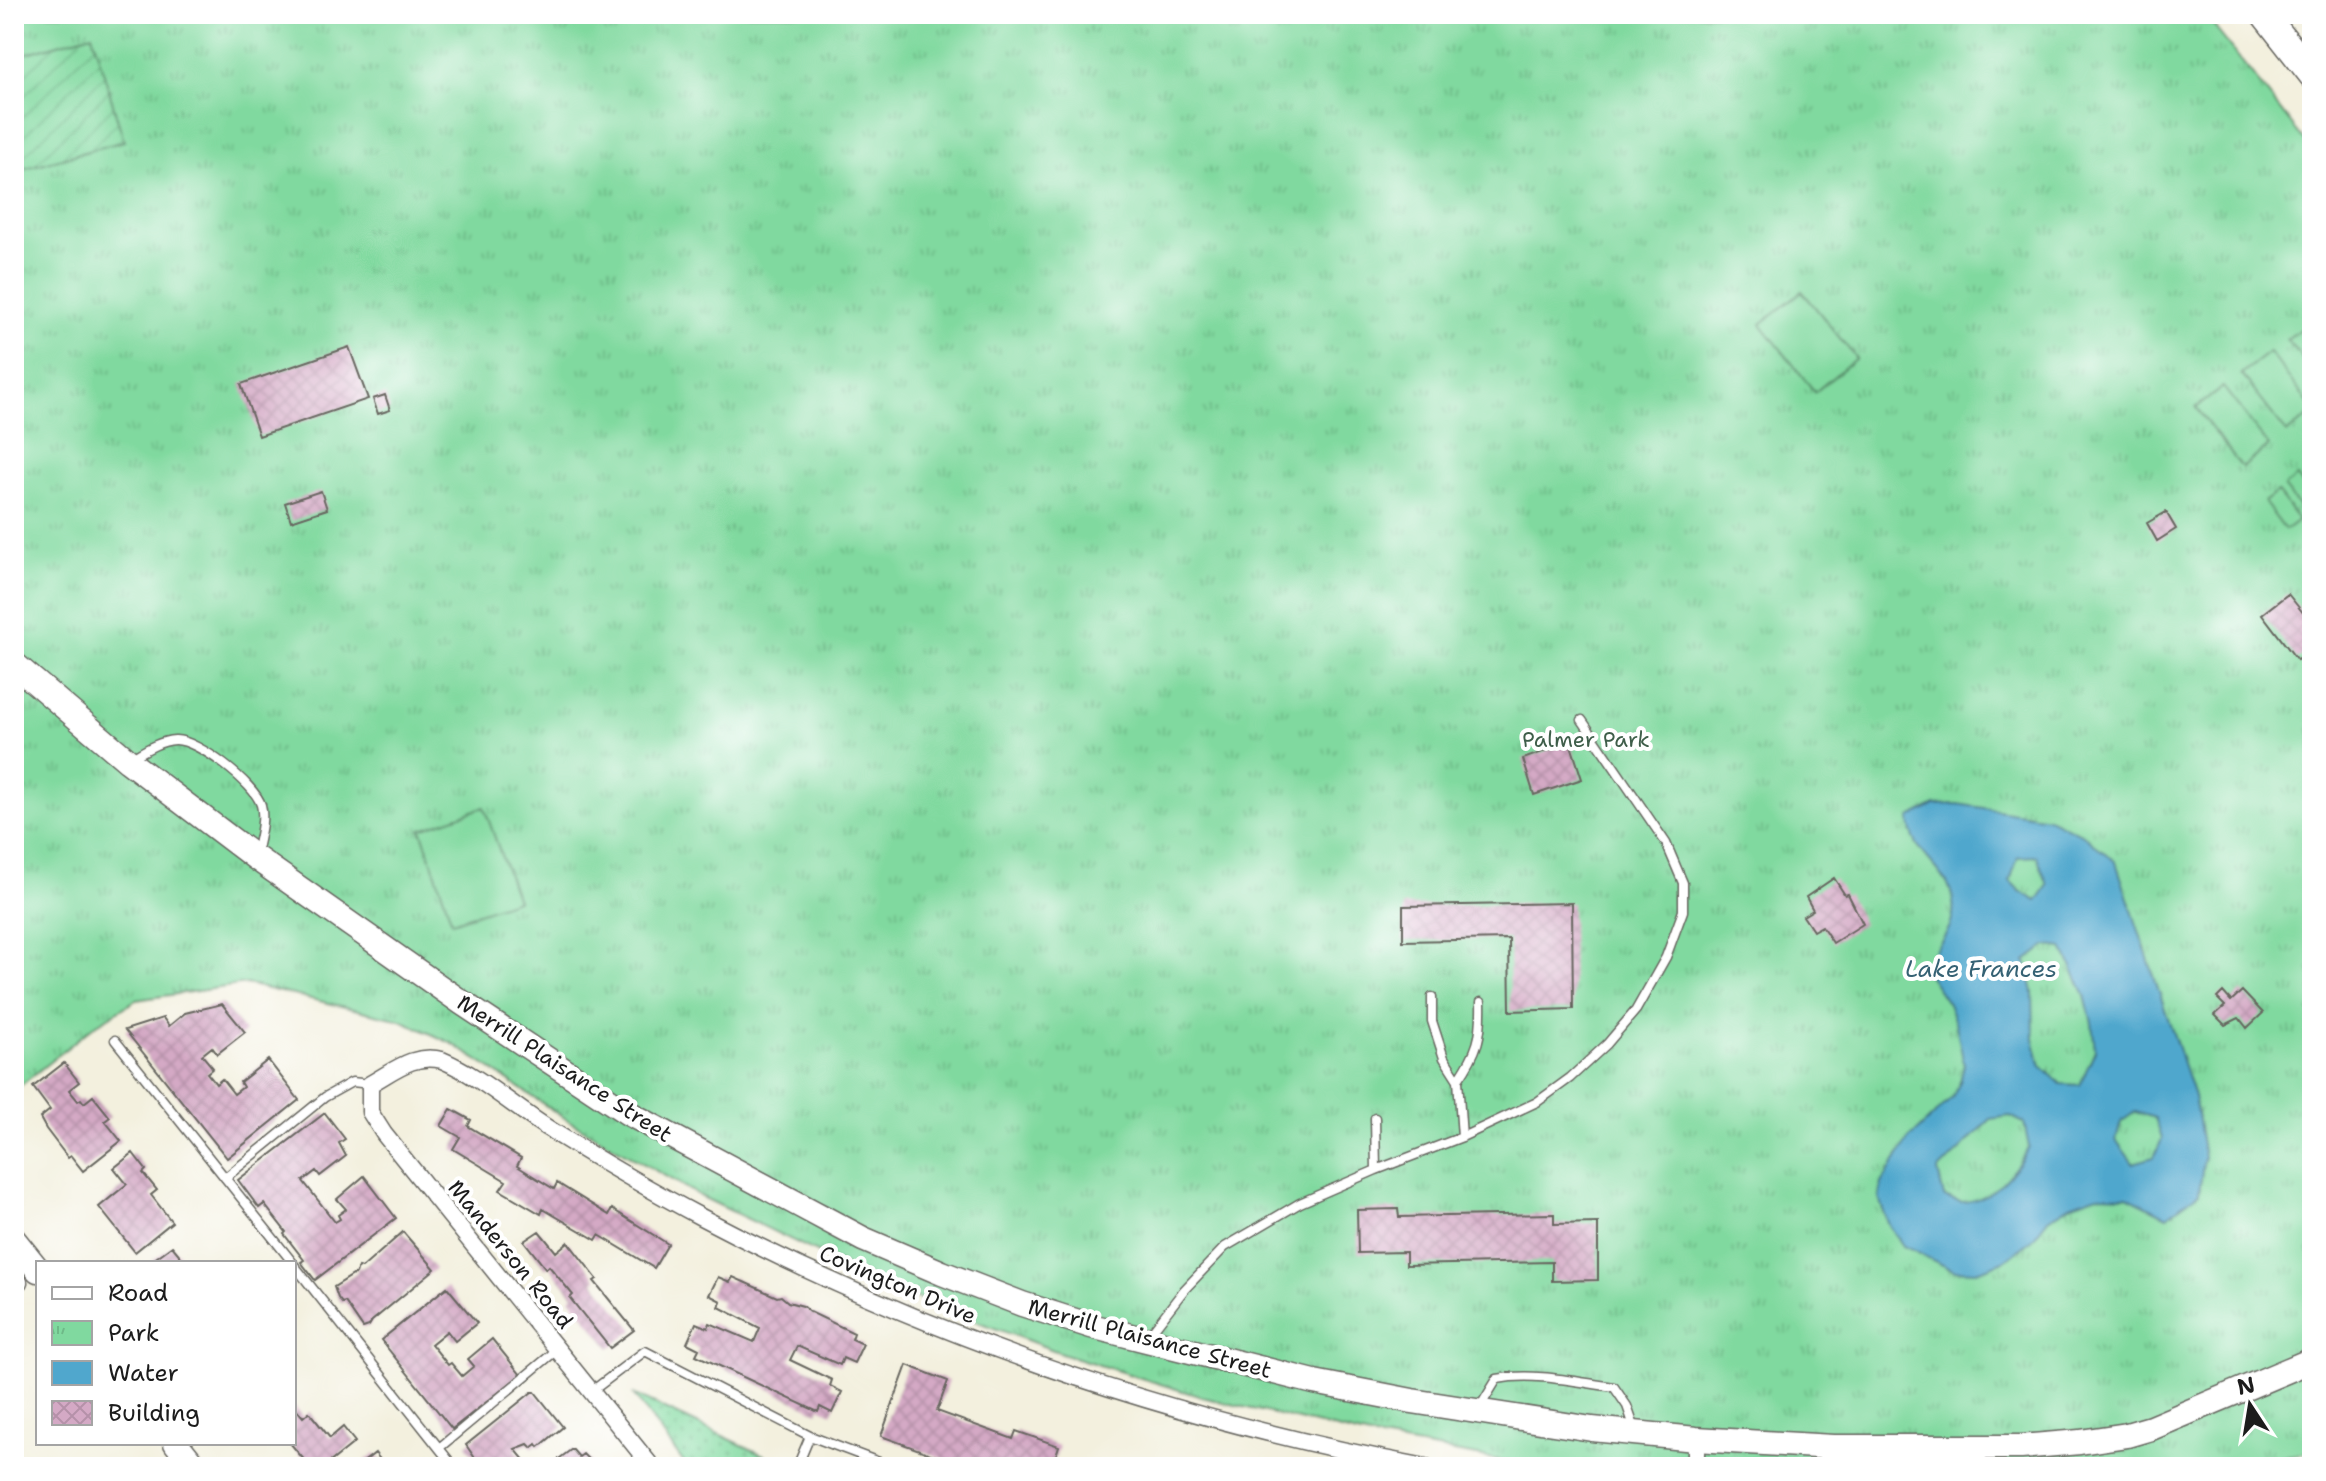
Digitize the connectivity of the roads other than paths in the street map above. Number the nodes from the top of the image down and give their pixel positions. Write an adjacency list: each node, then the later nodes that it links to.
1 (2269, 20): 2 (main road); 3 (main road)
2 (2312, 49)
3 (2312, 75)
4 (14, 664): 6 (street, Merrill Plaisance Street)
5 (1582, 720): 14 (lane)
6 (128, 761): 7 (street, Merrill Plaisance Street); 7 (lane)
7 (256, 858): 21 (street, Merrill Plaisance Street)
8 (1432, 997): 11 (lane)
9 (1481, 1002): 11 (lane)
10 (115, 1040): 16 (lane)
11 (1458, 1080): 14 (lane)
12 (370, 1084): 16 (lane); 22 (street, Manderson Road); 36 (street, Covington Drive)
13 (1375, 1118): 15 (lane)
14 (1462, 1137): 15 (lane)
15 (1376, 1170): 21 (lane)
16 (225, 1178): 18 (lane)
17 (14, 1240): 20 (street)
18 (291, 1261)
19 (296, 1268): 30 (lane)
20 (24, 1278)
21 (1145, 1340): 25 (street, Merrill Plaisance Street)
22 (558, 1348): 24 (street, Manderson Road); 30 (lane)
23 (2312, 1360): 28 (street, Merrill Plaisance Street)
24 (592, 1391): 27 (lane); 33 (street, Manderson Road)
25 (1478, 1412): 26 (street, Merrill Plaisance Street); 26 (lane)
26 (1637, 1433): 28 (street, Merrill Plaisance Street)
27 (810, 1436): 34 (lane); 35 (lane)
28 (1696, 1439): 37 (street)
29 (178, 1445): 31 (street)
30 (439, 1448): 32 (lane)
31 (195, 1467)
32 (454, 1467)
33 (652, 1467)
34 (797, 1467)
35 (892, 1467)
36 (1426, 1467)
37 (1696, 1467)

